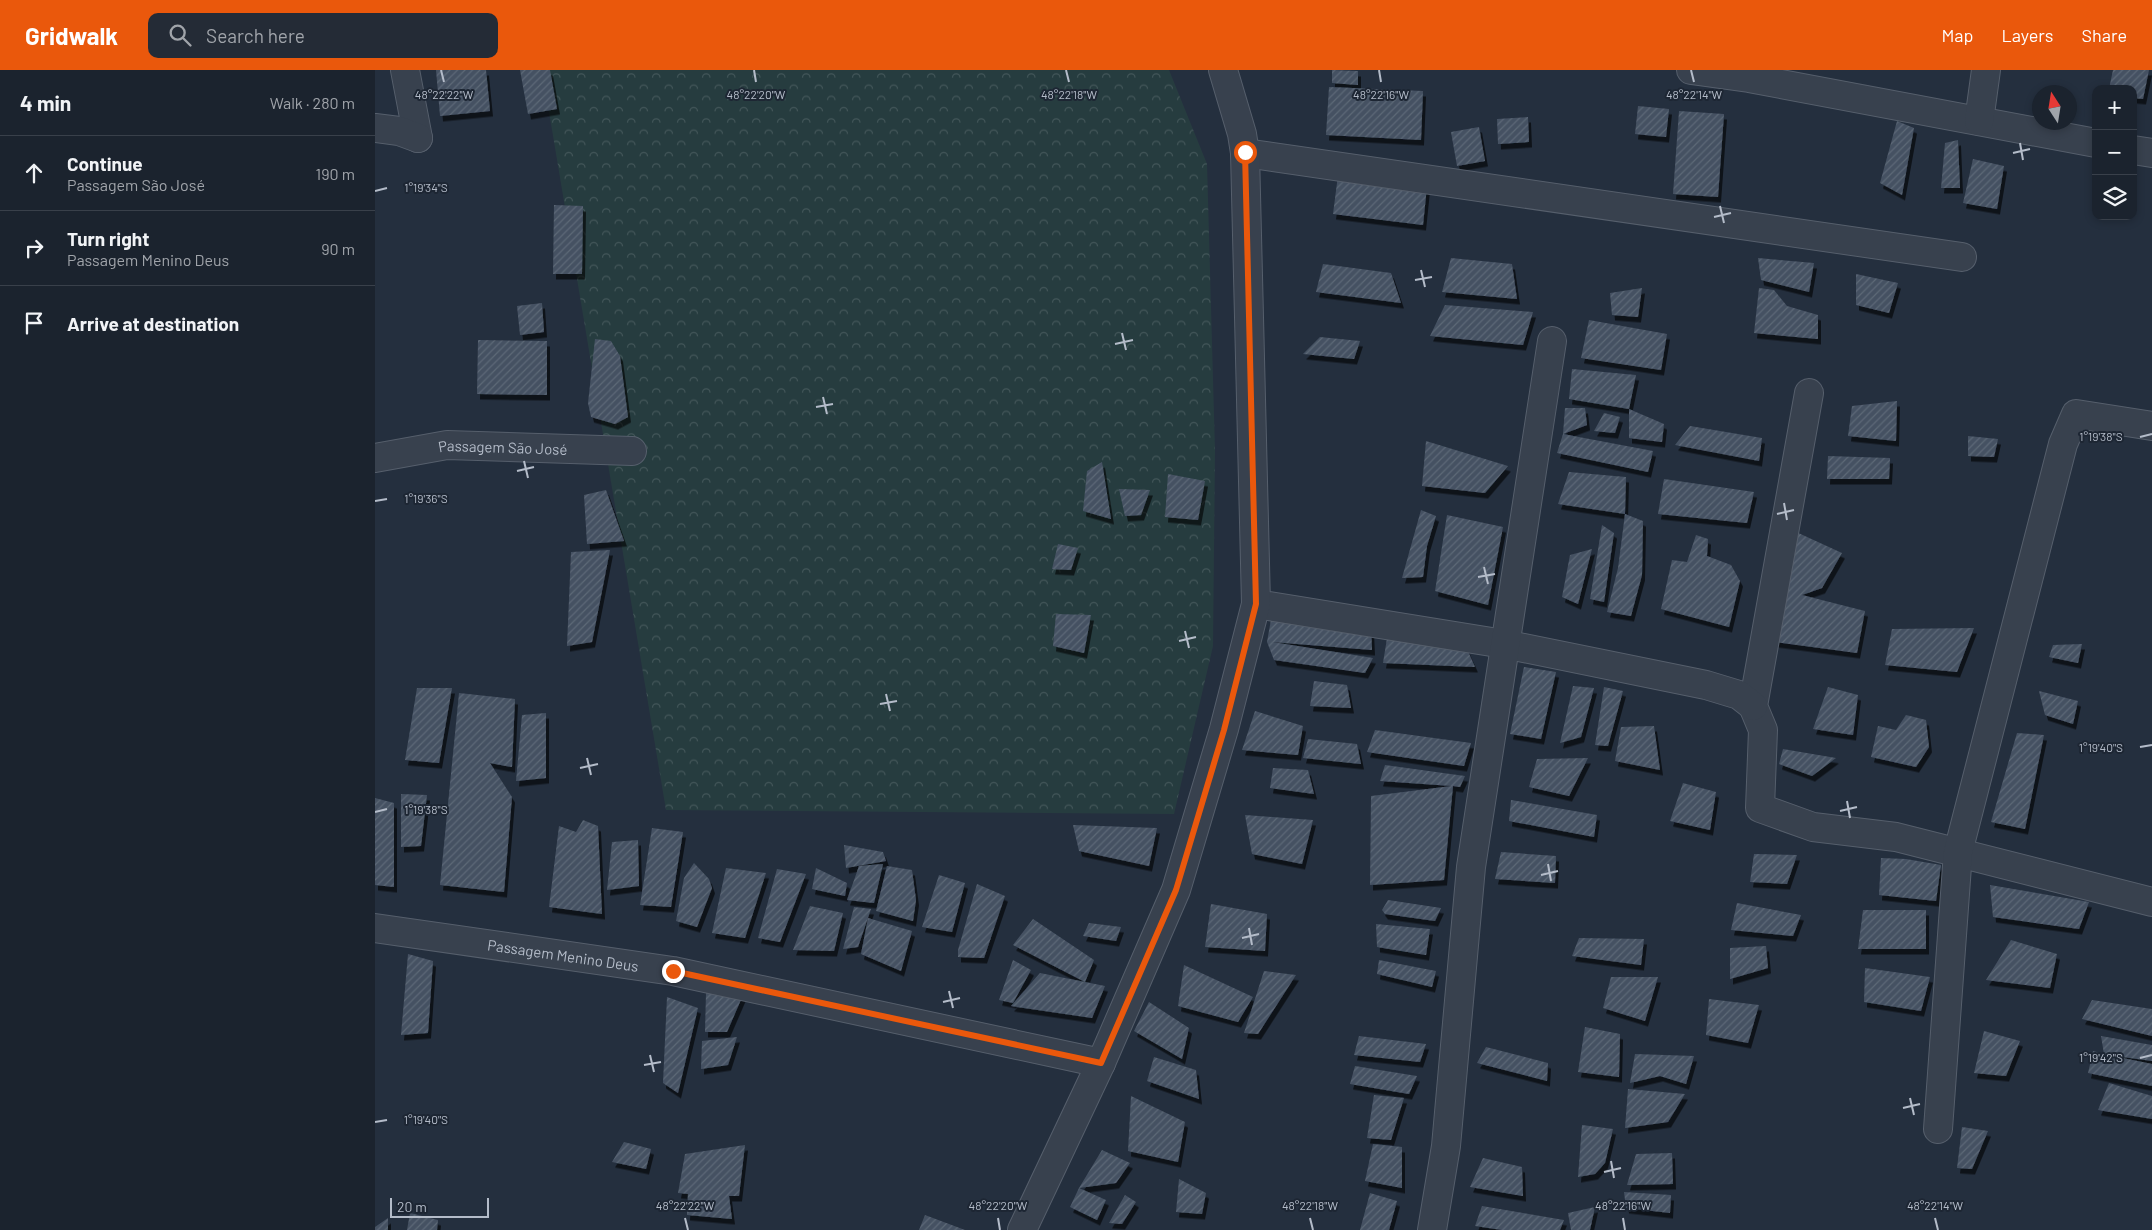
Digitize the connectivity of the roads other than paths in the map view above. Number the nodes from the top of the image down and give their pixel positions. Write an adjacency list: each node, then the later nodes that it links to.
1 (405, 70): 7 (street)
2 (1223, 70): 10 (street)
3 (1691, 70): 5 (street)
4 (1986, 70): 6 (street)
5 (1750, 74): 6 (street)
6 (1979, 121): 8 (street)
7 (375, 128)
8 (2092, 142)
9 (2137, 151): 11 (street)
10 (1245, 152): 12 (street); 18 (street)
11 (2152, 153)
12 (1962, 257)
13 (1552, 340): 19 (street)
14 (1809, 393): 20 (street)
15 (2152, 426): 21 (street)
16 (631, 451): 17 (street, Passagem São José)
17 (375, 458)
18 (1256, 604): 19 (street); 24 (street)
19 (1504, 644): 20 (street); 27 (street)
20 (1753, 706): 21 (street)
21 (1958, 852): 22 (street); 25 (street)
22 (2152, 902)
23 (375, 928): 24 (street, Passagem Menino Deus)
24 (1101, 1063): 26 (street)
25 (1938, 1129)
26 (1022, 1230)
27 (1432, 1230)

